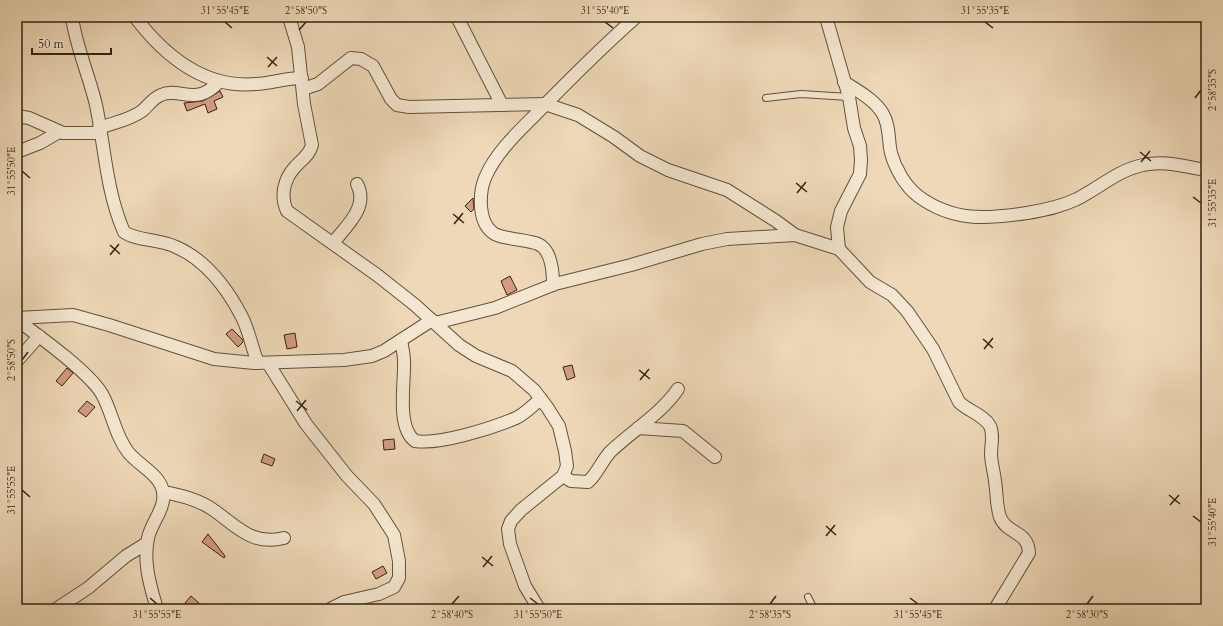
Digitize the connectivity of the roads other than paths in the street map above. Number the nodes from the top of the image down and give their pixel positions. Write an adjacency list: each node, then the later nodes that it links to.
1 (72, 17): 15 (street)
2 (135, 17): 7 (street)
3 (289, 17): 9 (street)
4 (457, 17): 13 (street)
5 (636, 17): 12 (street)
6 (826, 17): 8 (street)
7 (219, 82): 9 (street); 15 (street)
8 (844, 82): 10 (street); 18 (street)
9 (302, 83): 13 (street); 21 (street)
10 (849, 97): 11 (lane); 22 (street)
11 (766, 98)
12 (545, 104): 13 (street); 20 (street); 23 (street)
13 (502, 105)
14 (17, 116): 16 (street)
15 (99, 131): 16 (street); 29 (street)
16 (59, 132): 17 (street)
17 (17, 152)
18 (1206, 170)
19 (357, 184): 21 (street)
20 (795, 235): 22 (street); 23 (street)
21 (333, 243): 25 (street)
22 (839, 249): 44 (street)
23 (553, 285): 25 (street)
24 (17, 319): 26 (street); 29 (street)
25 (433, 322): 27 (street); 31 (street)
26 (39, 336): 28 (street); 35 (street)
27 (401, 340): 29 (street); 31 (street)
28 (17, 360)
29 (263, 363): 41 (street)
30 (678, 389): 32 (street)
31 (541, 399): 34 (street)
32 (638, 428): 33 (street); 34 (street)
33 (715, 457)
34 (563, 476): 42 (street)
35 (163, 492): 36 (street); 37 (street)
36 (284, 538)
37 (147, 543): 39 (street); 40 (street)
38 (808, 597): 43 (lane)
39 (56, 609)
40 (157, 609)
41 (330, 609)
42 (539, 609)
43 (814, 609)
44 (995, 609)

